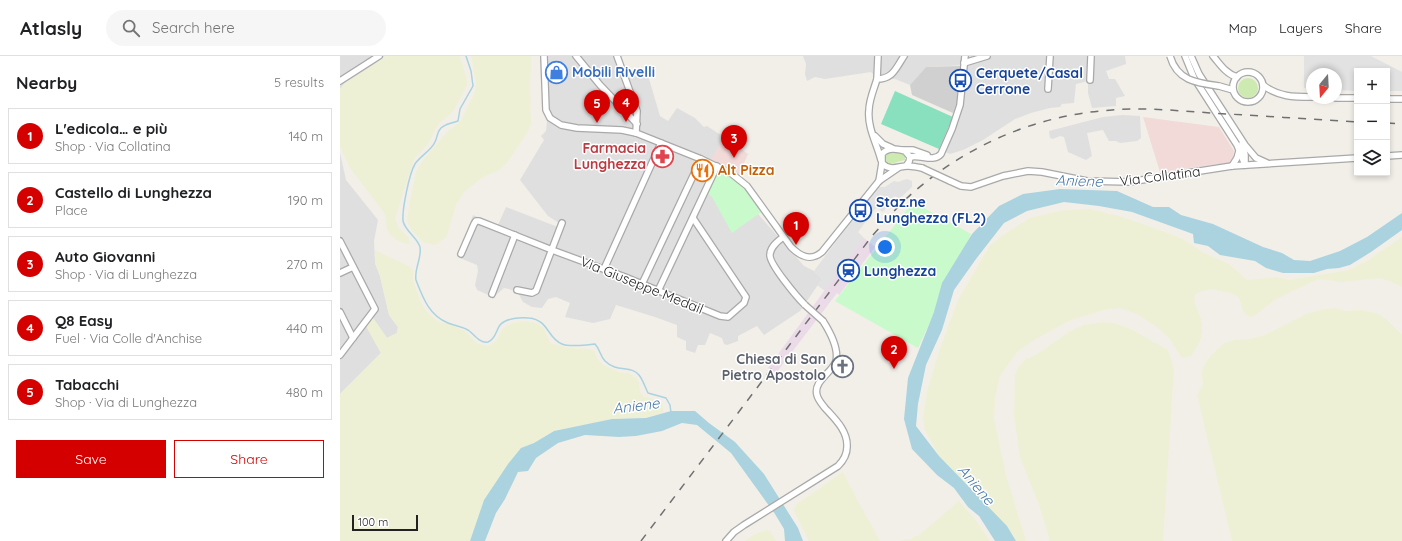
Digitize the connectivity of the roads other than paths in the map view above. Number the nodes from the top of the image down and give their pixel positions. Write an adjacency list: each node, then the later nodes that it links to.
1 (380, 56): 19 (street)
2 (544, 56): 31 (street)
3 (576, 56): 30 (street)
4 (617, 56): 30 (street)
5 (878, 56): 17 (street)
6 (904, 56): 17 (street)
7 (965, 56): 15 (street)
8 (987, 56): 15 (street)
9 (1050, 56): 21 (street)
10 (1091, 56): 18 (street)
11 (1170, 56): 22 (street, bridge)
12 (1185, 56): 36 (street)
13 (1191, 56): 33 (street)
14 (1213, 56): 16 (street)
15 (964, 63): 41 (street)
16 (1237, 77): 20 (street); 22 (street)
17 (877, 79): 32 (street)
18 (1090, 80)
19 (340, 82)
20 (1263, 85): 23 (street); 25 (street)
21 (1048, 89)
22 (1233, 90): 25 (street)
23 (1276, 93): 24 (street); 25 (street)
24 (1306, 97)
25 (1259, 98)
26 (1342, 98): 27 (street)
27 (1354, 98)
28 (1390, 99): 29 (street)
29 (1402, 99)
30 (637, 124): 31 (street)
31 (636, 133): 34 (street)
32 (873, 134): 35 (street); 44 (street)
33 (1241, 140): 45 (street); 46 (street)
34 (661, 143): 43 (street); 61 (street)
35 (892, 149): 37 (street); 44 (street)
36 (1239, 149): 46 (street); 49 (street)
37 (902, 150): 40 (street); 41 (street)
38 (1402, 154): 39 (street)
39 (1390, 156)
40 (910, 158): 41 (street); 48 (street); 51 (street, Via Collatina)
41 (932, 158)
42 (1354, 158): 45 (street, Via Collatina)
43 (701, 159): 47 (street); 63 (street)
44 (882, 161): 50 (street); 52 (street)
45 (1268, 164): 46 (street, Via Collatina)
46 (1245, 165): 49 (street, Via Collatina)
47 (717, 166): 53 (street); 56 (street)
48 (906, 166): 50 (street); 51 (street, Via Collatina)
49 (1232, 166): 51 (street, Via Collatina, bridge)
50 (898, 168): 52 (street)
51 (922, 168)
52 (879, 181): 56 (street)
53 (693, 218): 65 (street); 65 (street, Via Giuseppe Medail)
54 (562, 223): 58 (street)
55 (515, 235): 58 (street, Via Giuseppe Medail); 59 (street, Via Giuseppe Medail); 66 (street)
56 (783, 237): 70 (street, bridge)
57 (340, 240): 60 (street)
58 (552, 250): 61 (street, Via Giuseppe Medail); 64 (street)
59 (461, 254)
60 (353, 267): 62 (street); 68 (street)
61 (604, 269): 63 (street, Via Giuseppe Medail)
62 (340, 274)
63 (642, 284): 65 (street, Via Giuseppe Medail)
64 (517, 290)
65 (658, 291)
66 (492, 294)
67 (340, 312): 68 (street)
68 (353, 338): 69 (street)
69 (340, 355)
70 (726, 541)

